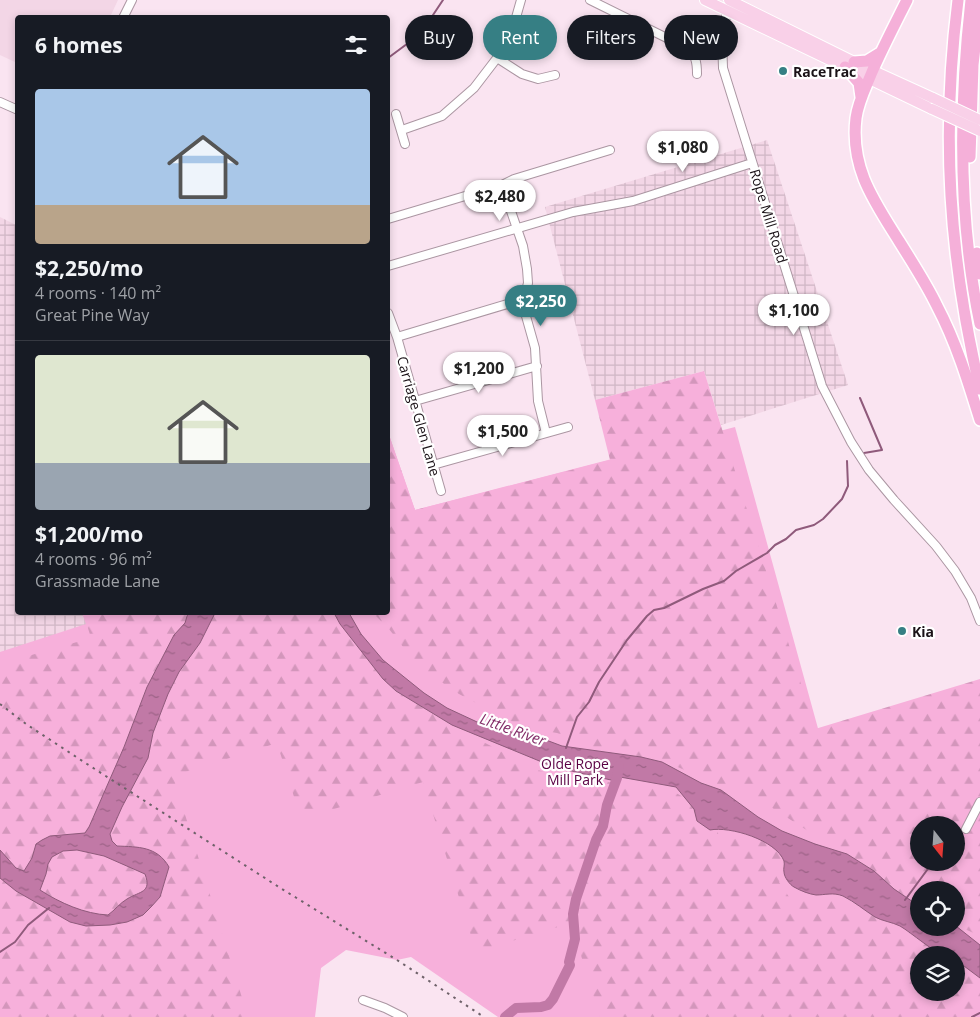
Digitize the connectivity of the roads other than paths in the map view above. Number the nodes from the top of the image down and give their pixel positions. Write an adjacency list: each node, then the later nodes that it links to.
1 (132, 0): 12 (street)
2 (521, 0): 13 (street)
3 (590, 0): 19 (street)
4 (705, 0): 10 (main road)
5 (907, 0): 15 (highway)
6 (958, 0): 14 (highway)
7 (962, 0): 14 (highway)
8 (971, 0): 40 (highway)
9 (980, 2): 37 (highway)
10 (728, 3): 11 (main road); 18 (main road); 32 (street, Rope Mill Road)
11 (746, 5): 18 (main road)
12 (124, 15)
13 (517, 15)
14 (952, 50): 43 (highway)
15 (880, 53): 18 (highway); 21 (highway)
16 (495, 60): 28 (street)
17 (500, 60): 20 (street)
18 (850, 65): 21 (main road); 22 (highway)
19 (697, 74)
20 (556, 75)
21 (871, 75): 22 (highway); 24 (main road)
22 (861, 97): 45 (highway)
23 (0, 102): 25 (street)
24 (932, 104): 27 (main road, bridge); 29 (main road, bridge)
25 (15, 109)
26 (396, 114): 28 (street)
27 (980, 120)
28 (402, 130): 30 (street)
29 (980, 131)
30 (406, 144)
31 (610, 150): 33 (street)
32 (752, 163): 35 (street); 50 (street, Rope Mill Road)
33 (502, 185): 34 (street); 35 (street)
34 (390, 218)
35 (516, 230): 36 (street); 38 (street)
36 (390, 265)
37 (980, 274)
38 (524, 299): 41 (street); 42 (street)
39 (390, 318): 41 (street, Carriage Glen Lane)
40 (980, 324)
41 (397, 337): 44 (street, Carriage Glen Lane)
42 (537, 366): 44 (street); 47 (street)
43 (980, 389)
44 (415, 401): 48 (street, Carriage Glen Lane)
45 (980, 420)
46 (568, 427): 47 (street)
47 (546, 433): 48 (street)
48 (433, 465): 49 (street, Carriage Glen Lane)
49 (441, 491)
50 (980, 621)
51 (980, 802): 52 (street)
52 (966, 829)
53 (363, 1000): 54 (street)
54 (404, 1017)

